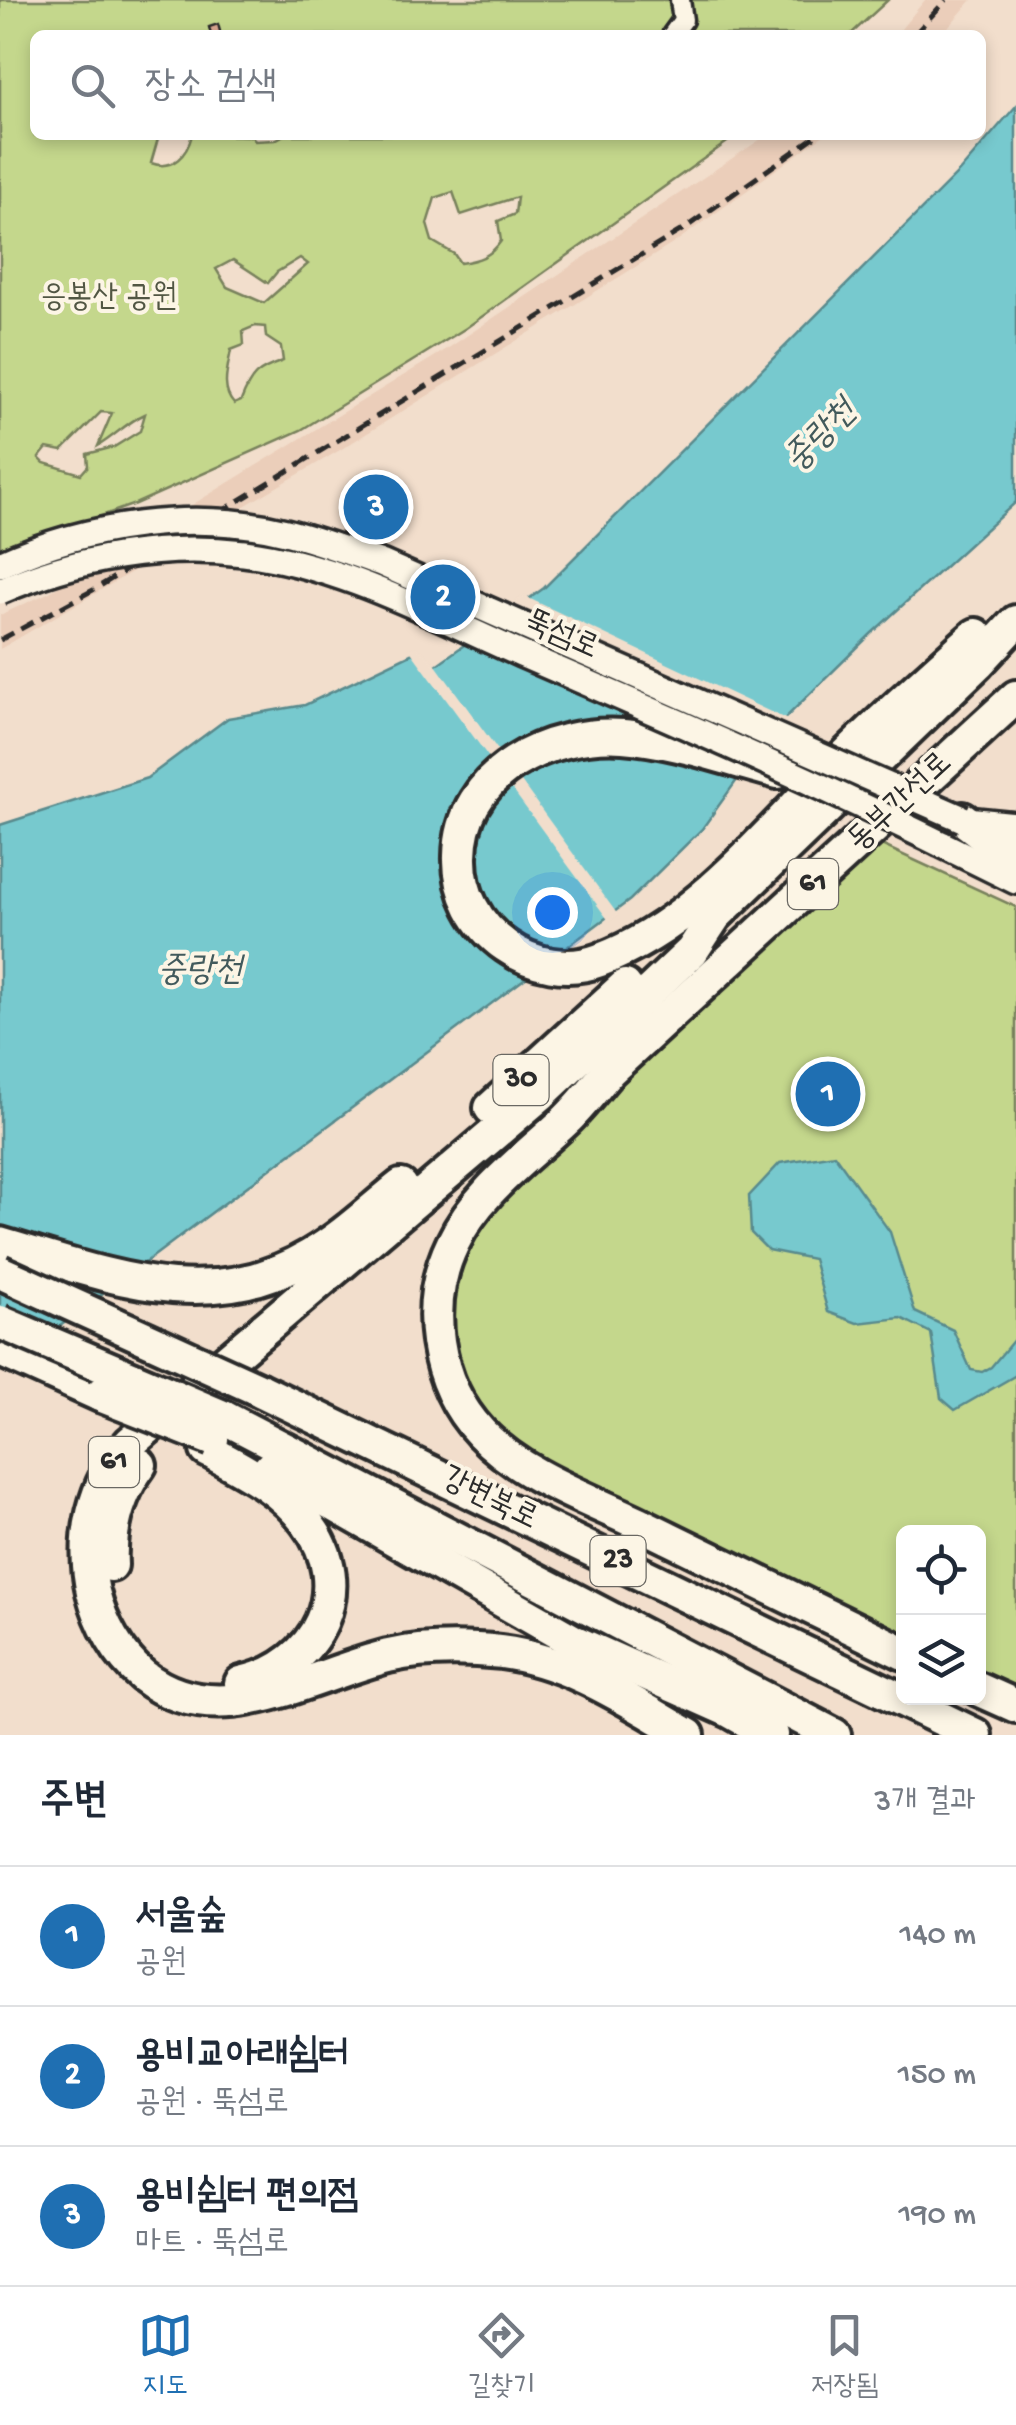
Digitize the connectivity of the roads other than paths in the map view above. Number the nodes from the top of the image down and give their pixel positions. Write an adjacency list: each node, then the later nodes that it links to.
1 (680, 0): 2 (street)
2 (676, 30)
3 (0, 564): 10 (main road, 뚝섬로, bridge)
4 (0, 591): 8 (main road, 뚝섬로, bridge)
5 (1016, 611): 14 (highway)
6 (1016, 622): 14 (highway, 동부간선로 / 61)
7 (1016, 697): 15 (highway, 동부간선로 / 61)
8 (811, 780): 10 (main road, 뚝섬로, bridge); 14 (highway, bridge)
9 (1016, 825): 10 (main road)
10 (952, 832): 11 (main road, 뚝섬로); 12 (highway); 13 (main road, 뚝섬로)
11 (1016, 845)
12 (1016, 854)
13 (1016, 881)
14 (710, 905): 16 (highway, 30); 24 (highway, 61)
15 (610, 1070): 20 (highway); 22 (highway, 61)
16 (0, 1244)
17 (0, 1272): 21 (highway, 강변북로 / 23, bridge)
18 (0, 1322): 20 (highway, 강변북로 / 23, bridge)
19 (0, 1350): 20 (highway, bridge)
20 (214, 1436): 25 (highway); 26 (highway, 강변북로 / 23)
21 (774, 1636): 23 (highway); 27 (highway, 강변북로 / 23)
22 (896, 1649)
23 (896, 1669)
24 (688, 1735)
25 (772, 1735)
26 (834, 1735)
27 (974, 1735)

